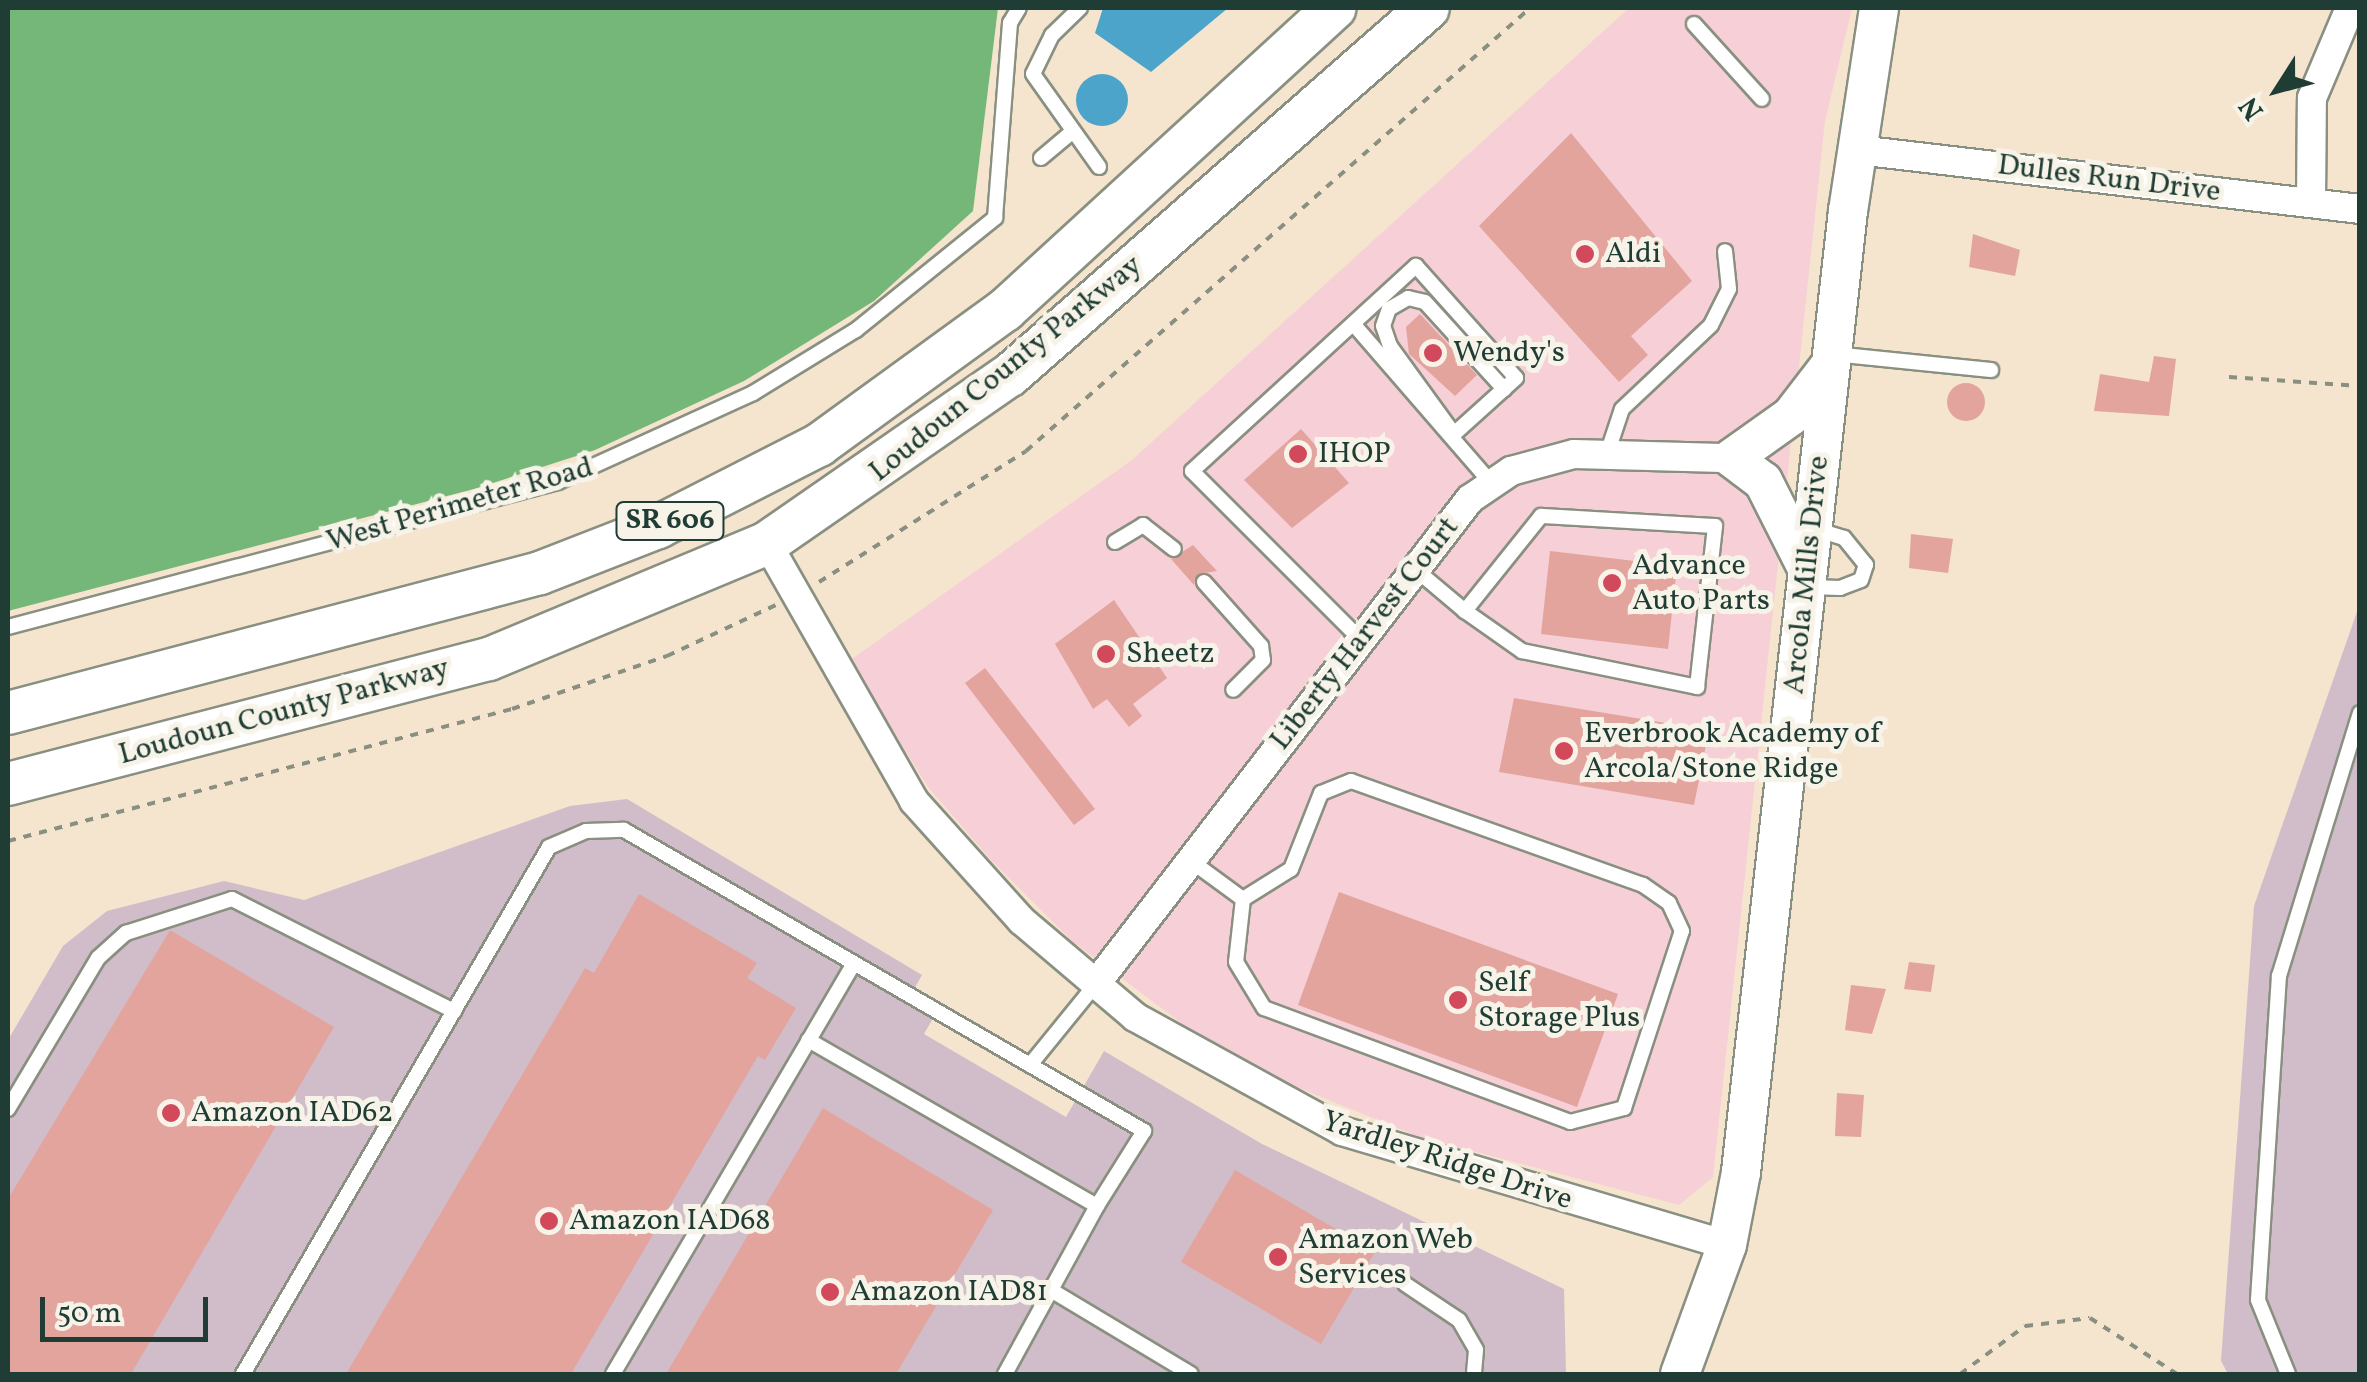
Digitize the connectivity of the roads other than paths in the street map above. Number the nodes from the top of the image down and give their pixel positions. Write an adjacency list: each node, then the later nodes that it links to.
1 (1019, 8): 33 (lane, West Perimeter Road)
2 (1080, 8): 9 (lane)
3 (1334, 8): 21 (main road, Loudoun County Parkway / SR 606)
4 (1428, 8): 27 (main road, Loudoun County Parkway / SR 606)
5 (1879, 8): 10 (street, Arcola Mills Drive)
6 (2350, 8): 13 (street)
7 (1694, 24): 8 (lane)
8 (1762, 99)
9 (1071, 133): 11 (lane); 12 (lane)
10 (1858, 150): 13 (street, Dulles Run Drive); 17 (street, Arcola Mills Drive)
11 (1041, 158)
12 (1099, 166)
13 (2311, 203): 14 (street, Dulles Run Drive)
14 (2360, 209)
15 (1725, 251): 22 (lane)
16 (1356, 327): 19 (lane); 20 (lane); 34 (lane)
17 (1831, 358): 18 (lane); 23 (street); 25 (street, Arcola Mills Drive)
18 (1991, 370)
19 (1504, 389): 20 (lane); 20 (lane)
20 (1454, 434): 24 (lane)
21 (819, 444): 27 (main road); 36 (main road, Loudoun County Parkway / SR 606)
22 (1608, 451): 23 (street, Liberty Harvest Court); 24 (street, Liberty Harvest Court)
23 (1732, 458): 30 (street)
24 (1491, 483): 29 (street, Liberty Harvest Court)
25 (1812, 528): 30 (street, Arcola Mills Drive); 30 (lane)
26 (1116, 542): 28 (lane)
27 (766, 543): 38 (main road, Loudoun County Parkway / SR 606); 42 (street, Yardley Ridge Drive)
28 (1174, 549)
29 (1415, 569): 32 (lane); 34 (street, Liberty Harvest Court)
30 (1806, 578): 48 (street, Arcola Mills Drive)
31 (1204, 582): 35 (lane)
32 (1465, 611): 32 (lane)
33 (8, 627)
34 (1360, 640): 39 (street, Liberty Harvest Court)
35 (1233, 690)
36 (8, 712)
37 (2360, 713): 57 (lane)
38 (8, 784)
39 (1191, 861): 40 (lane); 42 (street, Liberty Harvest Court)
40 (1243, 899): 40 (lane)
41 (852, 966): 43 (lane); 44 (lane); 45 (lane)
42 (1094, 985): 45 (lane); 48 (street, Yardley Ridge Drive)
43 (454, 1011): 46 (lane); 51 (lane)
44 (808, 1040): 47 (lane); 52 (lane)
45 (1030, 1066): 47 (lane)
46 (8, 1110)
47 (1097, 1206): 50 (lane)
48 (1726, 1245): 56 (street, Arcola Mills Drive)
49 (1405, 1284): 55 (lane)
50 (1052, 1290): 53 (lane); 54 (lane)
51 (243, 1374)
52 (613, 1374)
53 (1005, 1374)
54 (1191, 1374)
55 (1474, 1374)
56 (1680, 1374)
57 (2288, 1374)

